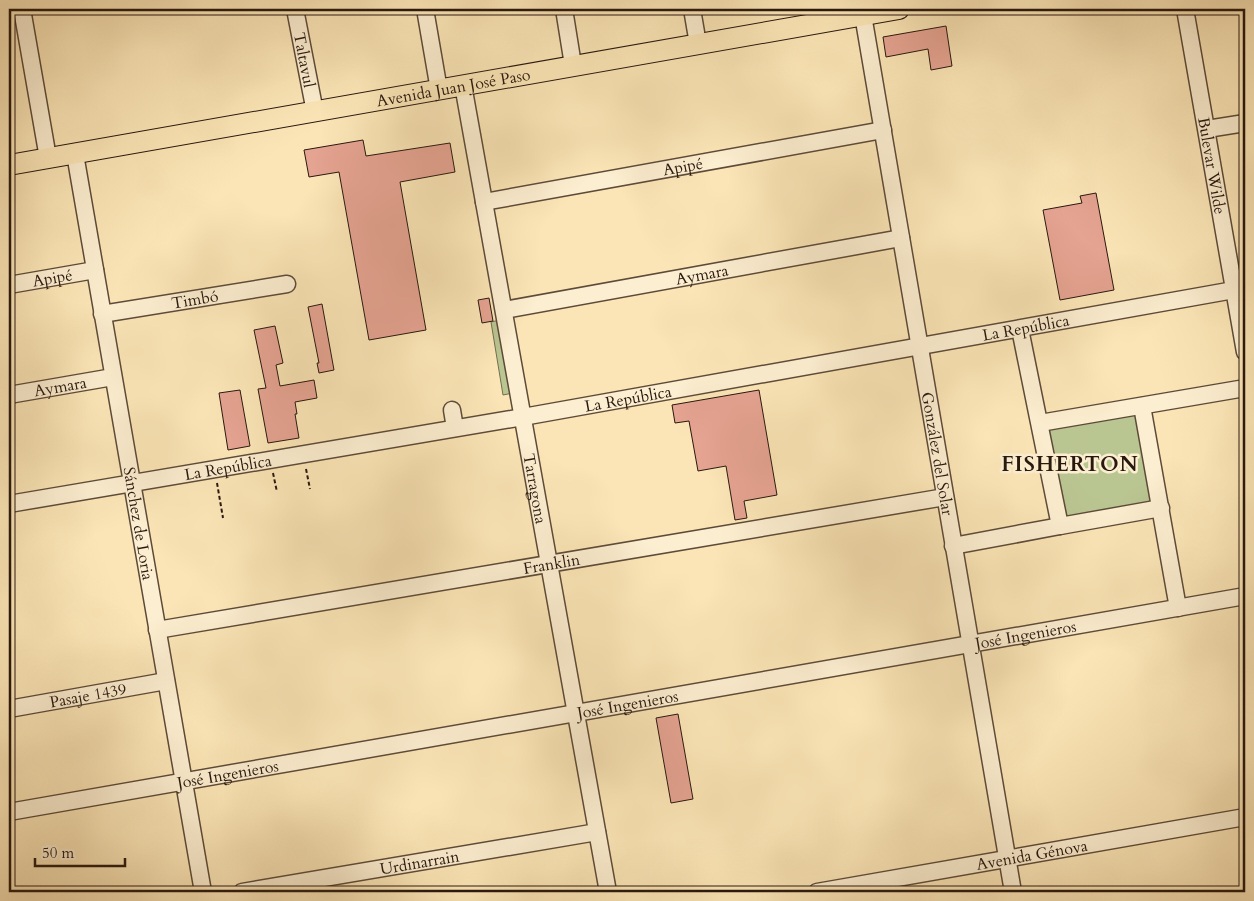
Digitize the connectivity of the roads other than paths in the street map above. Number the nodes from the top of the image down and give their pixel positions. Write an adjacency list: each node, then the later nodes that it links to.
1 (22, 9): 19 (street)
2 (295, 9): 14 (street, Taltavul)
3 (425, 9): 13 (street)
4 (564, 9): 11 (street)
5 (692, 9): 10 (street)
6 (899, 9): 9 (main road, Avenida Juan José Paso)
7 (1185, 9): 16 (street, Bulevar Wilde)
8 (836, 14): 9 (main road, Avenida Juan José Paso); 10 (main road, Avenida Juan José Paso)
9 (863, 15): 17 (street, González del Solar)
10 (698, 44): 11 (main road, Avenida Juan José Paso)
11 (573, 66): 12 (main road, Avenida Juan José Paso)
12 (463, 85): 13 (main road, Avenida Juan José Paso); 21 (street, Tarragona)
13 (439, 90): 14 (main road, Avenida Juan José Paso)
14 (314, 112): 18 (main road, Avenida Juan José Paso)
15 (1245, 123): 16 (street)
16 (1207, 129): 26 (street, Bulevar Wilde)
17 (883, 130): 21 (street, Apipé); 22 (street, González del Solar)
18 (74, 154): 19 (main road, Avenida Juan José Paso); 23 (street, Sánchez de Loria)
19 (48, 158): 20 (main road, Avenida Juan José Paso)
20 (9, 165)
21 (484, 202): 27 (street, Tarragona)
22 (901, 238): 27 (street, Aymara); 30 (street, González del Solar)
23 (95, 270): 25 (street, Apipé); 28 (street, Sánchez de Loria)
24 (286, 284): 28 (street, Timbó)
25 (9, 285)
26 (1240, 289): 29 (street, La República); 31 (street, Bulevar Wilde)
27 (504, 310): 37 (street, Tarragona)
28 (102, 314): 32 (street, Sánchez de Loria)
29 (1020, 329): 30 (street, La República); 38 (street)
30 (919, 346): 37 (street, La República); 41 (street, González del Solar)
31 (1245, 352)
32 (113, 377): 34 (street, Aymara); 40 (street, Sánchez de Loria)
33 (1245, 388): 35 (street)
34 (9, 395)
35 (1142, 406): 38 (street); 43 (street)
36 (452, 410): 39 (street)
37 (523, 417): 39 (street, La República); 46 (street, Tarragona)
38 (1040, 423): 44 (street)
39 (455, 428): 40 (street, La República)
40 (132, 483): 42 (street, La República); 49 (street, Sánchez de Loria)
41 (945, 497): 45 (street, González del Solar); 46 (street, Franklin)
42 (9, 504)
43 (1161, 508): 44 (street); 48 (street)
44 (1060, 526): 45 (street)
45 (953, 546): 50 (street, González del Solar)
46 (549, 564): 49 (street, Franklin); 53 (street, Tarragona)
47 (1245, 596): 48 (street, José Ingenieros)
48 (1178, 608): 50 (street, José Ingenieros)
49 (157, 630): 51 (street, Sánchez de Loria)
50 (970, 644): 53 (street, José Ingenieros); 58 (street, González del Solar)
51 (166, 681): 52 (street, Pasaje 1439); 54 (street, Sánchez de Loria)
52 (9, 709)
53 (576, 713): 54 (street, José Ingenieros); 57 (street, Tarragona)
54 (184, 781): 55 (street, José Ingenieros); 59 (street, Sánchez de Loria)
55 (9, 812)
56 (1245, 817): 58 (street, Avenida Génova)
57 (597, 832): 60 (street, Urdinarrain); 61 (street, Tarragona)
58 (1007, 859): 62 (street, Avenida Génova); 63 (street, González del Solar)
59 (203, 892)
60 (242, 892)
61 (608, 892)
62 (817, 892)
63 (1013, 892)

